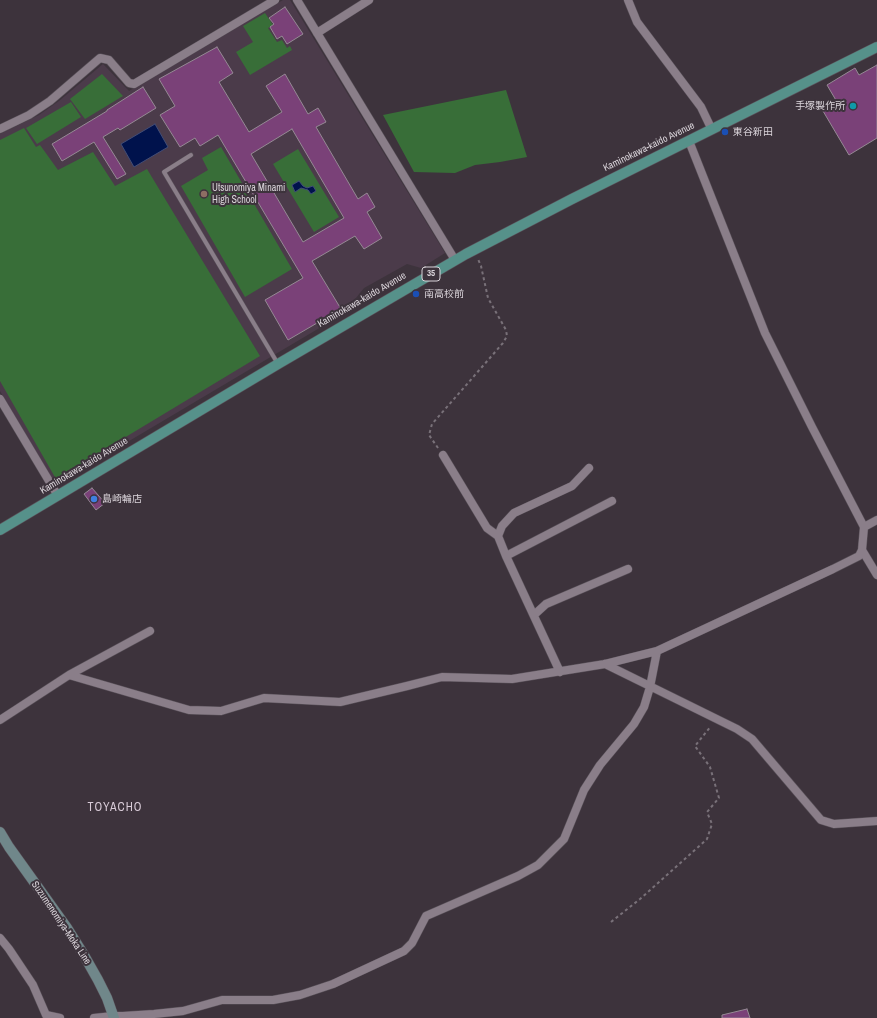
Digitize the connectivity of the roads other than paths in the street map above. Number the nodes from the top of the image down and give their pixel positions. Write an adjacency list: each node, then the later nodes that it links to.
1 (275, 0): 7 (street)
2 (297, 0): 5 (street)
3 (369, 0): 5 (street)
4 (628, 0): 8 (street)
5 (317, 33): 11 (street)
6 (877, 47): 8 (main road, Kaminokawa-kaido Avenue / 35)
7 (0, 129)
8 (712, 130): 9 (main road, Kaminokawa-kaido Avenue / 35)
9 (689, 141): 11 (main road, Kaminokawa-kaido Avenue / 35); 19 (street)
10 (191, 155): 12 (lane)
11 (455, 260): 12 (main road, Kaminokawa-kaido Avenue / 35)
12 (278, 364): 16 (main road, Kaminokawa-kaido Avenue / 35)
13 (0, 399): 16 (street)
14 (443, 455): 21 (street)
15 (589, 468): 21 (street)
16 (58, 496): 20 (main road, Kaminokawa-kaido Avenue / 35)
17 (612, 501): 23 (street)
18 (877, 520): 19 (street)
19 (864, 527): 22 (street)
20 (0, 530)
21 (498, 536): 23 (street)
22 (862, 550): 25 (street); 28 (street)
23 (506, 556): 26 (street)
24 (628, 569): 26 (street)
25 (877, 575)
26 (534, 615): 30 (street)
27 (150, 631): 31 (street)
28 (657, 651): 29 (street); 32 (street)
29 (605, 664): 30 (street); 32 (street)
30 (560, 672): 31 (street)
31 (69, 675): 33 (street)
32 (650, 687): 34 (street); 37 (street)
33 (0, 720)
34 (877, 821)
35 (0, 832): 37 (main road, Suzumenomiya-Moka Line)
36 (0, 938): 38 (street)
37 (113, 1017): 39 (street)
38 (60, 1018)
39 (94, 1018)

